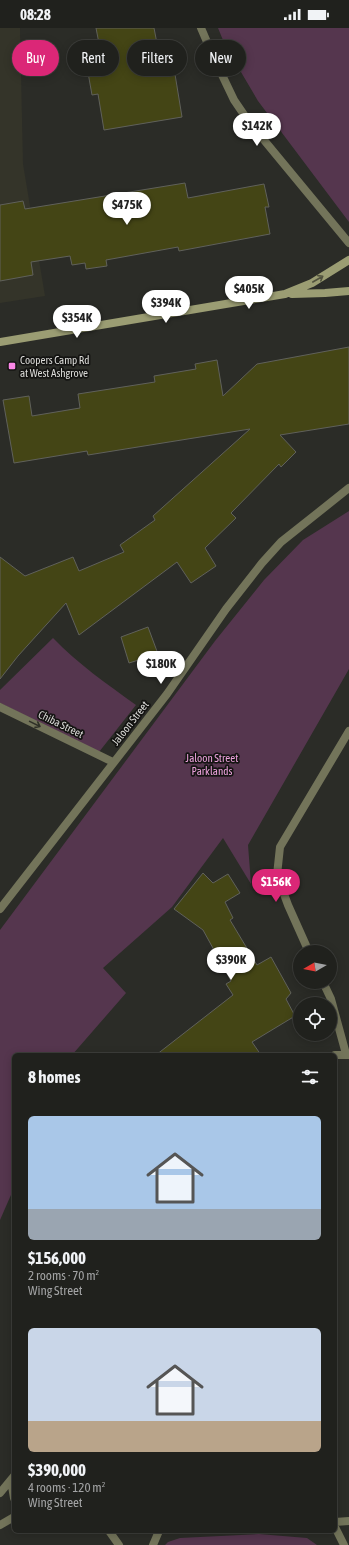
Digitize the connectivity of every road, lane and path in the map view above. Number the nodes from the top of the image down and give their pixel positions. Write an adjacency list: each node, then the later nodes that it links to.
1 (201, 28): 2 (street)
2 (349, 243)
3 (349, 260): 5 (main road, one-way to 3)
4 (349, 291): 5 (main road)
5 (285, 294): 6 (main road)
6 (0, 342)
7 (349, 488): 10 (street, Jaloon Street)
8 (0, 707): 10 (street, Chiba Street, one-way to 10)
9 (349, 731): 12 (street)
10 (113, 762): 11 (street, Jaloon Street)
11 (0, 908)
12 (306, 945)
13 (327, 989): 14 (street)
14 (348, 1054): 15 (street)
15 (337, 1055)
16 (12, 1480): 17 (street)
17 (0, 1494)
18 (12, 1518): 21 (street)
19 (349, 1521): 20 (street)
20 (337, 1522)
21 (0, 1525)
22 (337, 1531): 27 (street)
23 (110, 1533): 25 (street)
24 (158, 1533): 26 (street)
25 (119, 1545)
26 (153, 1545)
27 (344, 1545)

